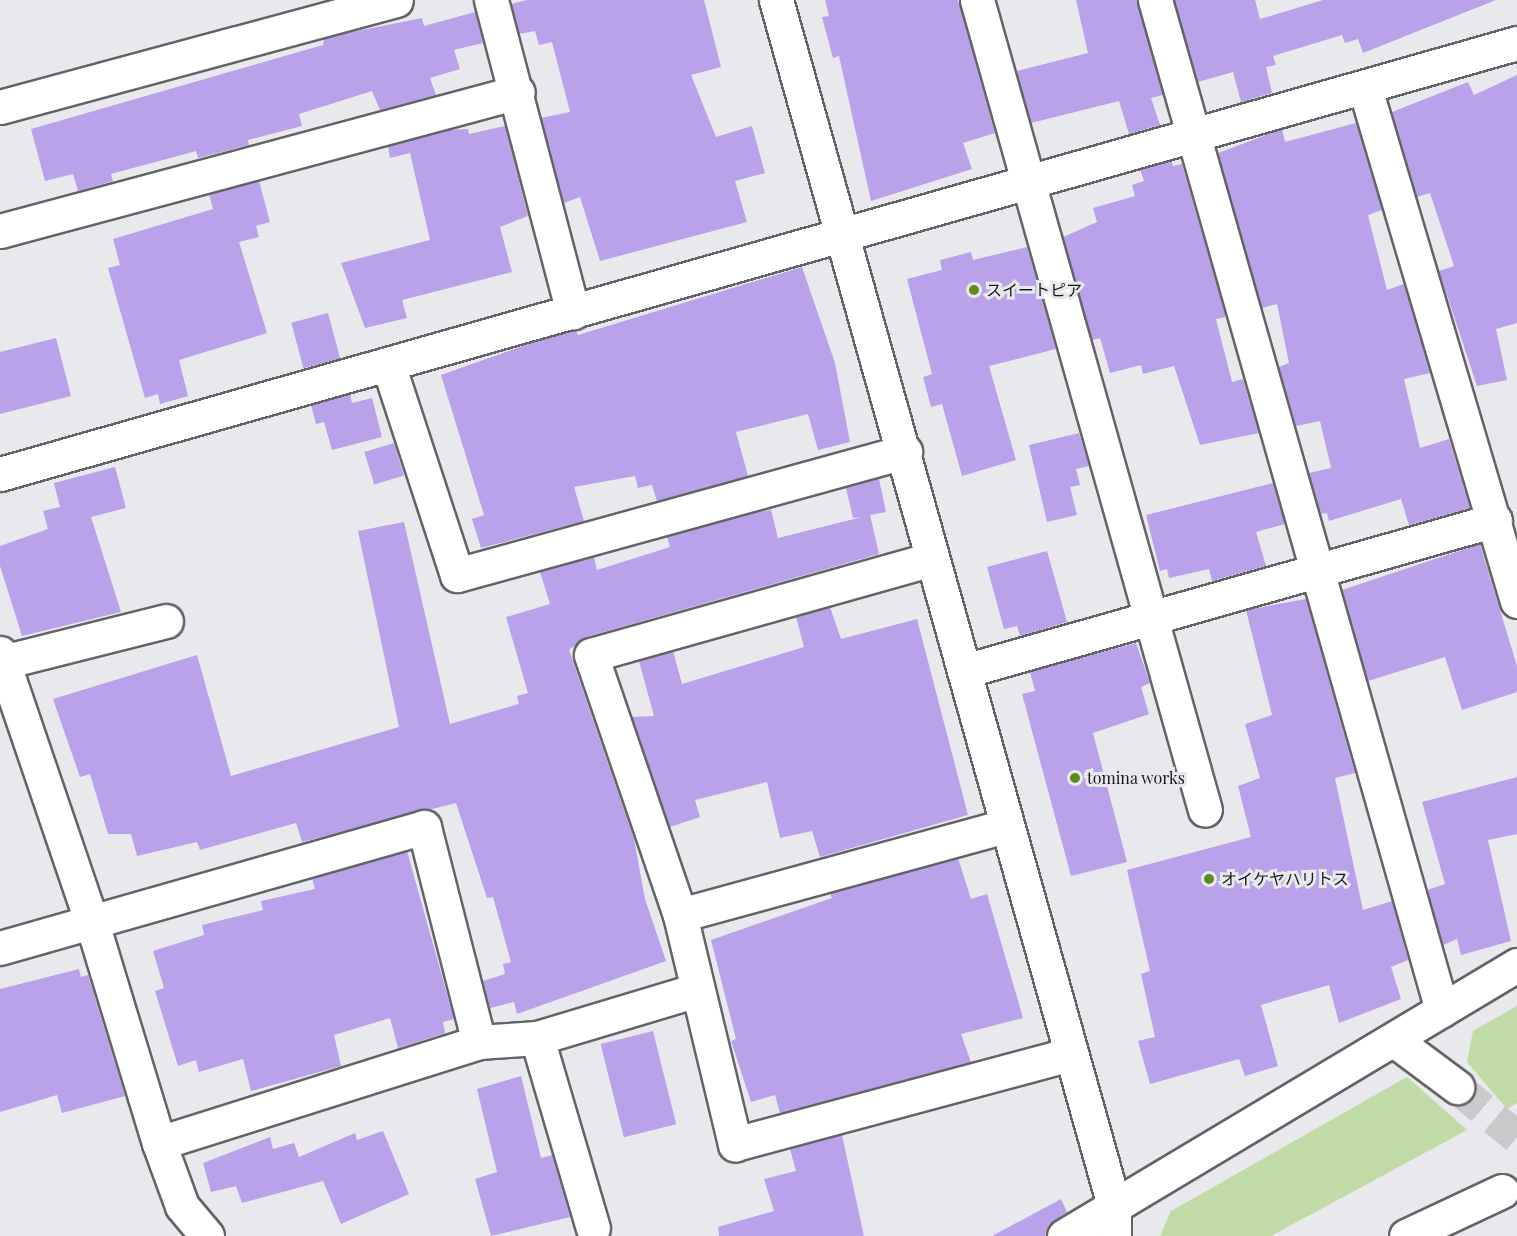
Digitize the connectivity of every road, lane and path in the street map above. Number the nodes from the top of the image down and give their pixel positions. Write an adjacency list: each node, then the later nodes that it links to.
1 (396, 0): 9 (main road)
2 (491, 0): 8 (main road)
3 (776, 0): 13 (main road)
4 (977, 0): 11 (main road)
5 (1155, 0): 10 (main road)
6 (1517, 43): 7 (main road)
7 (1365, 88): 10 (main road); 18 (main road)
8 (518, 92): 12 (main road); 14 (main road)
9 (0, 107)
10 (1194, 132): 11 (main road); 20 (main road)
11 (1027, 181): 13 (main road); 22 (main road)
12 (0, 231)
13 (841, 235): 14 (main road); 16 (main road)
14 (573, 312): 15 (main road)
15 (388, 364): 16 (main road); 17 (main road)
16 (905, 452): 19 (main road)
17 (0, 474)
18 (1495, 520): 20 (main road); 21 (main road)
19 (932, 559): 25 (main road); 28 (main road)
20 (1318, 574): 22 (main road); 33 (main road)
21 (1517, 601)
22 (1152, 617): 25 (main road); 26 (main road)
23 (166, 621): 24 (main road)
24 (1, 657): 29 (main road)
25 (964, 672): 27 (main road)
26 (1205, 810)
27 (1005, 826): 28 (main road); 37 (main road)
28 (680, 915): 32 (main road)
29 (93, 926): 30 (main road); 36 (main road); 39 (main road)
30 (0, 948)
31 (1517, 965): 33 (main road)
32 (694, 991): 34 (main road); 37 (main road)
33 (1442, 1010): 35 (main road)
34 (537, 1038): 36 (main road); 42 (main road)
35 (1394, 1040): 38 (main road); 41 (main road)
36 (479, 1042): 39 (main road)
37 (1071, 1054): 41 (main road)
38 (1457, 1087)
39 (159, 1143): 43 (main road)
40 (1509, 1186): 45 (main road); 46 (main road)
41 (1114, 1221): 44 (main road)
42 (593, 1228)
43 (207, 1236)
44 (1064, 1236)
45 (1406, 1236)
46 (1428, 1236)

